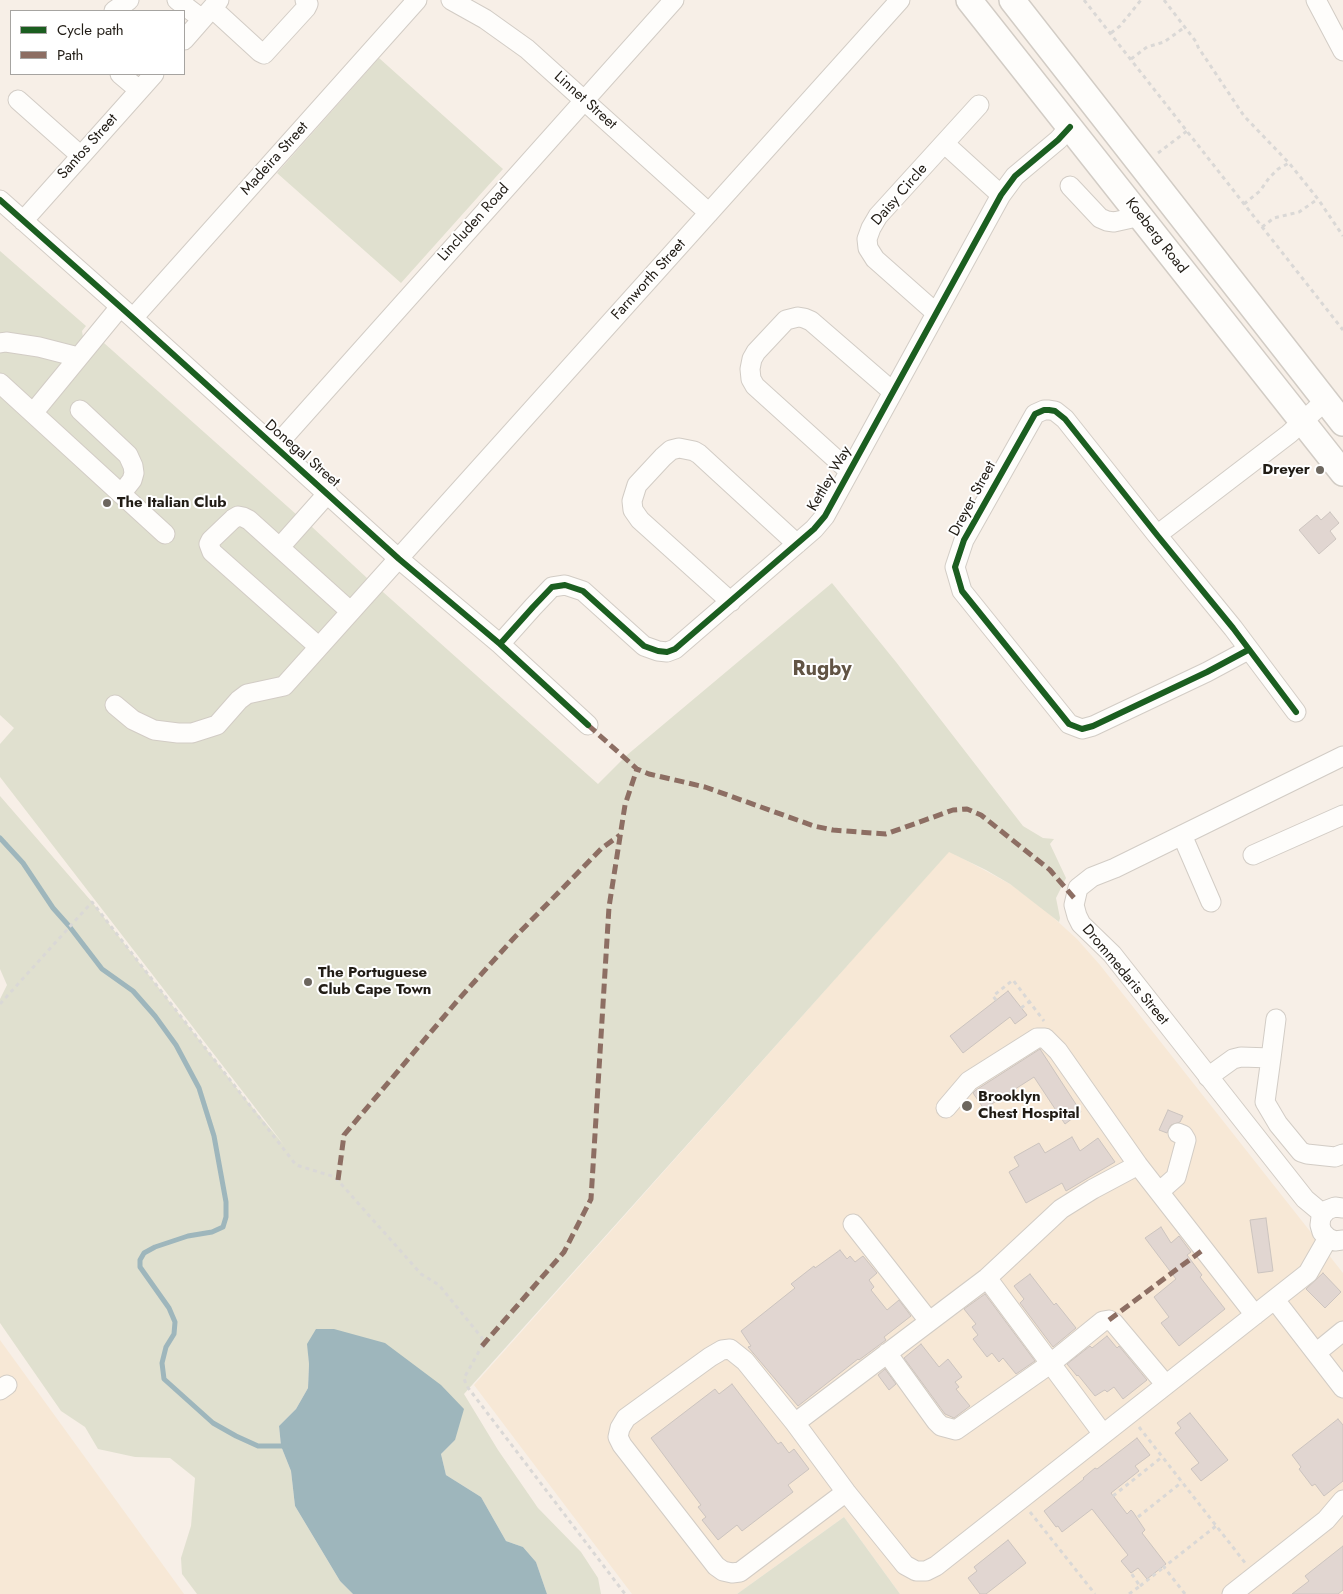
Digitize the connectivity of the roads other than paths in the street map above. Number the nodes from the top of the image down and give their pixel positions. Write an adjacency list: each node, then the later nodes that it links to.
1 (129, 0): 12 (street)
2 (177, 0): 11 (street)
3 (305, 0): 11 (street)
4 (417, 0): 30 (street, Madeira Street)
5 (452, 0): 19 (street, Linnet Street)
6 (674, 0): 19 (street, Lincluden Road)
7 (900, 0): 27 (street, Farnworth Street)
8 (970, 0): 21 (main road, Koeberg Road)
9 (1012, 0): 36 (main road, Koeberg Road)
10 (1316, 0): 14 (street)
11 (211, 9): 13 (street)
12 (115, 10)
13 (185, 39)
14 (1343, 51)
15 (121, 75): 17 (street)
16 (153, 75): 17 (street, Santos Street)
17 (140, 90): 23 (street, Santos Street)
18 (18, 100): 23 (street)
19 (584, 100): 27 (street, Linnet Street); 41 (street, Lincluden Road)
20 (979, 104): 22 (street, Daisy Circle)
21 (1070, 127): 25 (street, Kettley Way); 28 (main road, Koeberg Road)
22 (945, 144): 25 (street); 31 (street, Daisy Circle)
23 (81, 156): 29 (street, Santos Street)
24 (1070, 186): 28 (street)
25 (1001, 195): 31 (street, Kettley Way)
26 (0, 200): 29 (street, Donegal Street)
27 (710, 213): 50 (street, Farnworth Street)
28 (1141, 216): 39 (main road, Koeberg Road)
29 (22, 221): 30 (street, Donegal Street)
30 (127, 312): 33 (street, Madeira Street); 41 (street, Donegal Street)
31 (936, 313): 35 (street, Kettley Way)
32 (0, 343): 33 (street)
33 (78, 357): 38 (street, Madeira Street)
34 (0, 383): 38 (street)
35 (893, 392): 42 (street, Kettley Way); 42 (street)
36 (1325, 401): 39 (street); 40 (main road, Koeberg Road)
37 (80, 410): 45 (street)
38 (33, 413): 45 (street)
39 (1301, 421): 43 (main road, Koeberg Road); 47 (street)
40 (1343, 423)
41 (275, 447): 44 (street, Donegal Street)
42 (849, 471): 48 (street, Kettley Way)
43 (1343, 473)
44 (328, 493): 49 (street); 50 (street, Donegal Street)
45 (121, 494): 46 (street)
46 (165, 534)
47 (1157, 535): 55 (street, Dreyer Street); 55 (street, Dreyer Street)
48 (797, 544): 51 (street, Kettley Way); 51 (street)
49 (280, 548): 52 (street); 54 (street)
50 (399, 559): 52 (street, Farnworth Street); 53 (street, Donegal Street)
51 (731, 602): 53 (street, Kettley Way)
52 (350, 611): 54 (street, Farnworth Street)
53 (500, 644): 58 (street, Donegal Street)
54 (319, 647): 56 (street, Farnworth Street)
55 (1248, 650): 57 (street, Dreyer Street)
56 (115, 705)
57 (1296, 712)
58 (588, 725)
59 (1343, 756): 61 (street, Drommedaris Street)
60 (1343, 815): 62 (street)
61 (1182, 835): 63 (street); 66 (street, Drommedaris Street)
62 (1253, 855)
63 (1211, 902)
64 (1276, 1019): 65 (street)
65 (1271, 1058): 66 (street); 69 (street)
66 (1208, 1077): 73 (street, Drommedaris Street)
67 (946, 1108): 70 (street)
68 (1178, 1133): 71 (street)
69 (1343, 1154)
70 (1138, 1165): 71 (street); 76 (street)
71 (1159, 1192): 78 (street)
72 (1343, 1208): 73 (street)
73 (1323, 1214): 75 (street)
74 (853, 1224): 79 (street)
75 (1335, 1239): 77 (street)
76 (987, 1278): 79 (street); 83 (street)
77 (1275, 1300): 78 (street); 81 (street)
78 (1255, 1315): 84 (street)
79 (929, 1321): 82 (street)
80 (1343, 1331): 81 (street)
81 (1316, 1353): 85 (street)
82 (887, 1354): 83 (street); 86 (street)
83 (1050, 1364): 84 (street); 87 (street)
84 (1166, 1385): 87 (street)
85 (1343, 1388)
86 (795, 1423): 88 (street); 88 (street)
87 (1104, 1434): 88 (street)
88 (846, 1492)
89 (1343, 1500): 90 (street)
90 (1232, 1594)

